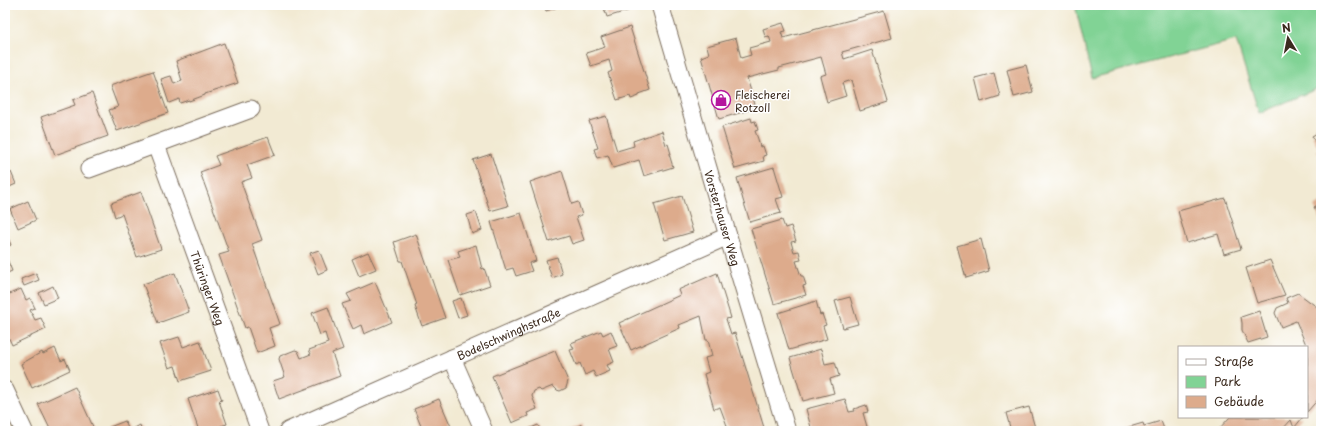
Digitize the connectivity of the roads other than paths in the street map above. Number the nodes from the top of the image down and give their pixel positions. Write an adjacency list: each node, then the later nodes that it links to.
1 (660, 5): 5 (street, Vorsterhauser Weg)
2 (252, 109): 3 (street)
3 (156, 145): 4 (street); 9 (street, Thüringer Weg)
4 (89, 169)
5 (728, 236): 6 (street, Bodelschwinghstraße); 12 (street, Vorsterhauser Weg)
6 (452, 358): 10 (street, Bodelschwinghstraße); 11 (street)
7 (5, 390): 8 (street)
8 (24, 431)
9 (260, 431)
10 (288, 431)
11 (484, 431)
12 (788, 431)

